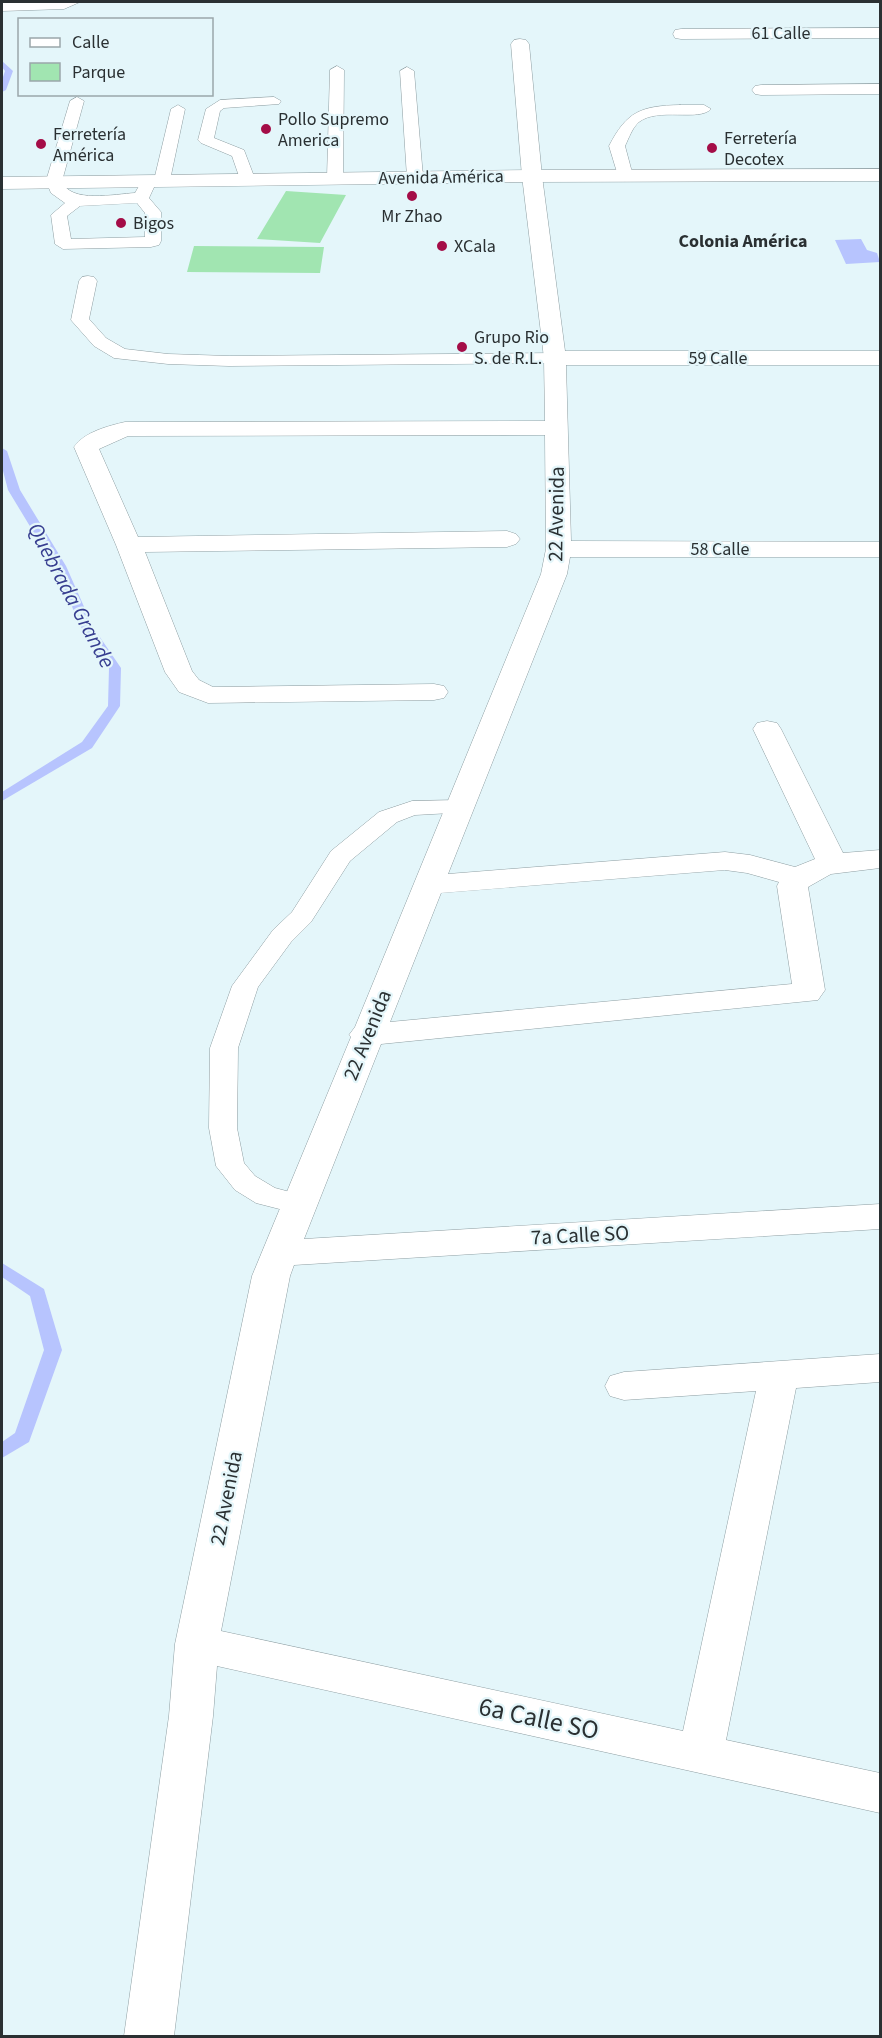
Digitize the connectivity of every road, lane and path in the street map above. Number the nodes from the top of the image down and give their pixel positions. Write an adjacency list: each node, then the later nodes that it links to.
1 (73, 2): 2 (lane)
2 (2, 7)
3 (880, 33): 4 (street, 61 Calle)
4 (681, 34)
5 (520, 44): 15 (street, 22 Avenida)
6 (337, 70): 18 (lane)
7 (407, 71): 17 (lane)
8 (880, 89): 9 (street)
9 (761, 90)
10 (77, 101): 21 (lane)
11 (274, 101): 19 (lane)
12 (178, 109): 20 (lane)
13 (704, 109): 16 (lane)
14 (880, 175): 16 (street, Avenida América)
15 (532, 176): 16 (street, Avenida América); 17 (street, Avenida América); 26 (street, 22 Avenida)
16 (625, 176)
17 (415, 177): 18 (street, Avenida América)
18 (335, 178): 19 (street, Avenida América)
19 (248, 179): 20 (street, Avenida América)
20 (156, 180): 21 (street, Avenida América); 23 (lane)
21 (47, 181): 22 (street, Avenida América); 24 (lane)
22 (2, 183)
23 (141, 198): 24 (lane); 24 (lane)
24 (73, 201)
25 (88, 281): 26 (lane)
26 (555, 358): 27 (street, 59 Calle); 28 (street, 22 Avenida)
27 (880, 358)
28 (556, 428): 30 (street); 31 (street, 22 Avenida)
29 (507, 539): 30 (street)
30 (129, 545): 33 (street)
31 (559, 549): 32 (street, 58 Calle); 35 (street, 22 Avenida)
32 (880, 550)
33 (434, 692)
34 (767, 729): 37 (street)
35 (460, 807): 39 (street, 22 Avenida); 41 (lane)
36 (880, 859): 37 (street)
37 (833, 864): 38 (street)
38 (798, 878): 39 (street); 40 (street)
39 (428, 885): 40 (street, 22 Avenida)
40 (366, 1035): 41 (street, 22 Avenida)
41 (299, 1204): 43 (street, 22 Avenida)
42 (880, 1217): 43 (street, 7a Calle SO)
43 (279, 1253): 47 (street, 22 Avenida)
44 (880, 1368): 45 (street)
45 (779, 1375): 46 (street); 48 (street)
46 (624, 1386)
47 (197, 1644): 48 (street, 6a Calle SO); 50 (street, 22 Avenida)
48 (701, 1754): 49 (street, 6a Calle SO)
49 (880, 1793)
50 (149, 2037)

